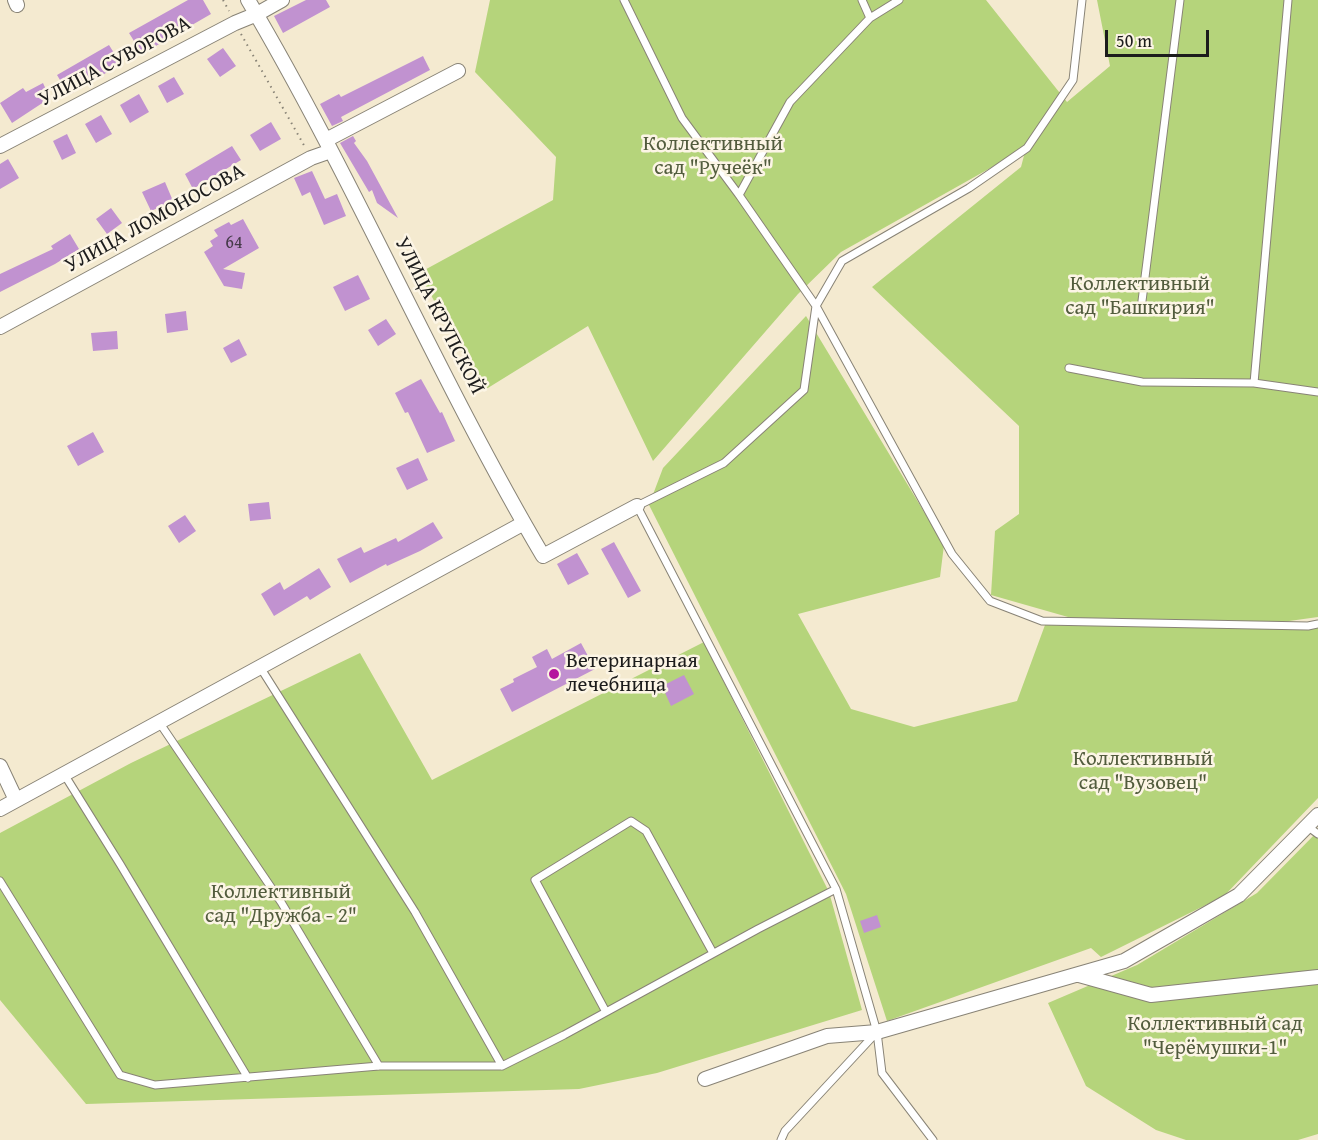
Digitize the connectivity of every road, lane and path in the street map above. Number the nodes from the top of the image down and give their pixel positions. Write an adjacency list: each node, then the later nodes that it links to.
1 (223, 0): 12 (path)
2 (248, 0): 10 (street, УЛИЦА КРУПСКОЙ)
3 (282, 0): 10 (street, УЛИЦА СУВОРОВА)
4 (624, 0): 17 (lane)
5 (862, 0): 11 (lane)
6 (899, 0): 11 (lane)
7 (1082, 0): 19 (lane)
8 (1180, 0): 18 (lane)
9 (1288, 0): 22 (lane)
10 (256, 14): 12 (street, УЛИЦА СУВОРОВА); 14 (street, УЛИЦА КРУПСКОЙ)
11 (870, 18): 17 (lane)
12 (235, 23): 15 (street, УЛИЦА СУВОРОВА); 16 (path)
13 (458, 71): 14 (street, УЛИЦА ЛОМОНОСОВА)
14 (328, 145): 16 (street, УЛИЦА ЛОМОНОСОВА); 25 (street, УЛИЦА КРУПСКОЙ)
15 (0, 146)
16 (311, 158): 20 (street, УЛИЦА ЛОМОНОСОВА)
17 (740, 195): 19 (lane)
18 (1142, 301)
19 (816, 306): 24 (lane); 26 (lane)
20 (0, 327)
21 (1069, 368): 22 (lane)
22 (1254, 383): 23 (lane)
23 (1318, 392)
24 (637, 506): 25 (street, УЛИЦА КРУПСКОЙ); 36 (lane)
25 (524, 523): 27 (street)
26 (1318, 624)
27 (260, 667): 28 (street); 43 (lane)
28 (159, 722): 30 (street); 42 (lane)
29 (0, 766): 31 (street)
30 (64, 774): 31 (street); 44 (lane)
31 (16, 800): 32 (street)
32 (0, 809)
33 (1318, 815): 34 (street)
34 (1312, 830): 38 (street)
35 (0, 881): 44 (lane)
36 (836, 889): 37 (lane); 41 (lane)
37 (713, 953): 40 (lane); 40 (lane)
38 (1079, 975): 39 (street); 41 (street)
39 (1318, 977)
40 (606, 1012): 43 (lane)
41 (877, 1032): 45 (street); 46 (lane); 47 (lane)
42 (379, 1066): 43 (lane); 44 (lane)
43 (502, 1066)
44 (248, 1078)
45 (705, 1079)
46 (781, 1140)
47 (933, 1140)

